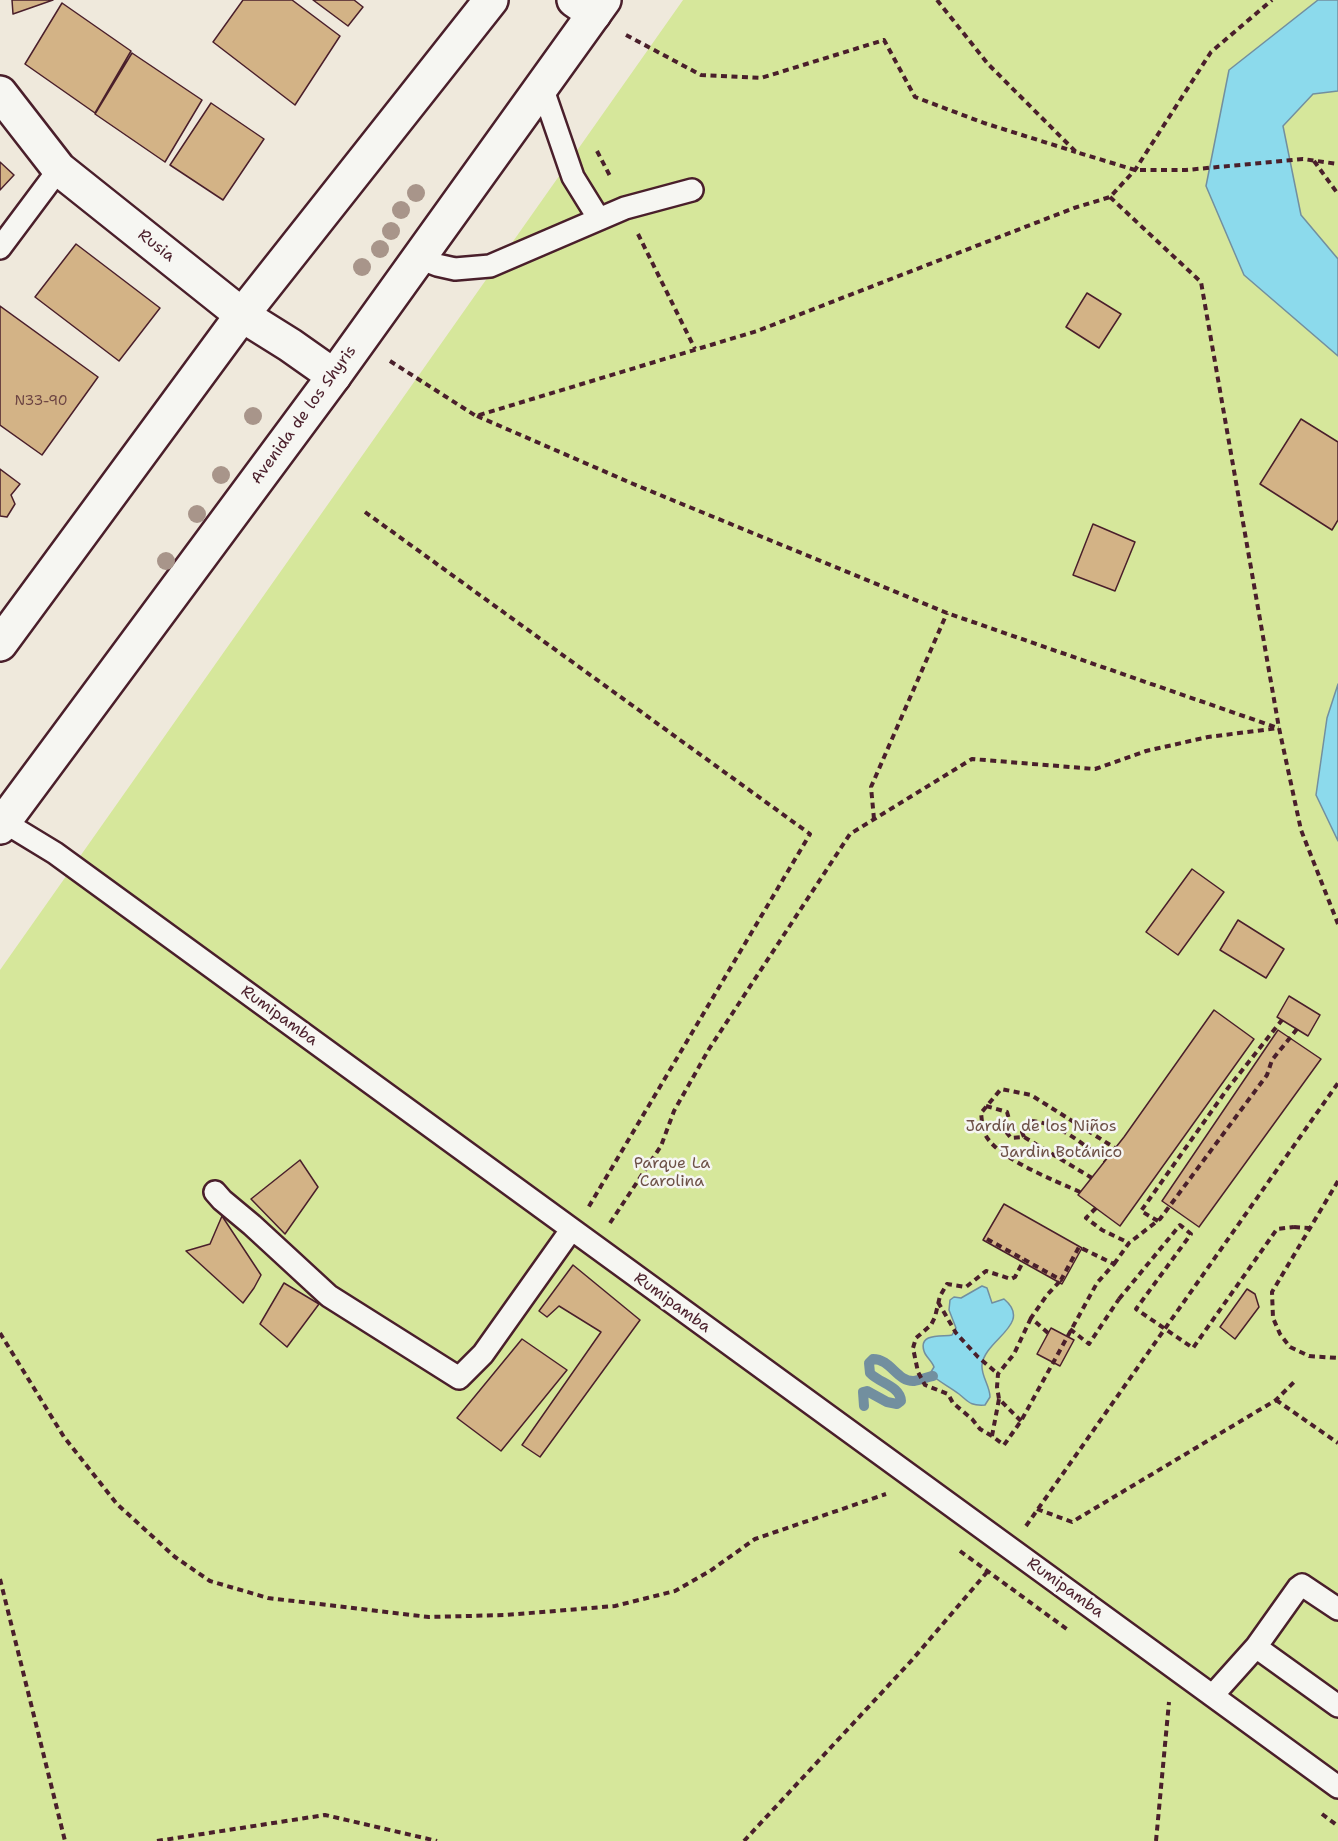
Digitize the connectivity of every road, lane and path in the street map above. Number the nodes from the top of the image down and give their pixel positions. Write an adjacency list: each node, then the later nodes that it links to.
1 (491, 0): 20 (main road)
2 (937, 0): 8 (path)
3 (1272, 0): 12 (path)
4 (591, 5): 6 (main road, Avenida de los Shyris)
5 (626, 35): 8 (path)
6 (542, 87): 16 (lane); 19 (main road, Avenida de los Shyris)
7 (0, 93): 11 (main road, Rusia)
8 (1076, 152): 12 (path)
9 (1314, 161): 10 (path); 12 (path); 14 (path)
10 (1338, 164)
11 (59, 169): 18 (lane); 20 (main road, Rusia)
12 (1135, 170): 15 (path)
13 (692, 190): 16 (lane)
14 (1338, 194)
15 (1110, 197): 21 (path); 28 (path)
16 (599, 219): 19 (lane)
17 (633, 224): 21 (path)
18 (0, 248)
19 (419, 258): 23 (main road, Avenida de los Shyris)
20 (242, 315): 23 (main road, Rusia); 27 (main road)
21 (695, 349): 24 (path)
22 (390, 361): 24 (path)
23 (334, 376): 30 (main road, Avenida de los Shyris)
24 (476, 416): 26 (path)
25 (365, 512): 45 (path)
26 (947, 613): 28 (path); 29 (path)
27 (0, 644)
28 (1279, 728): 29 (path); 31 (path)
29 (874, 819): 49 (path)
30 (2, 824): 45 (lane, Rumipamba)
31 (1338, 924)
32 (1282, 1020): 44 (path)
33 (1297, 1029): 44 (path)
34 (1338, 1083): 67 (path)
35 (986, 1106): 36 (path); 37 (path); 42 (path)
36 (1024, 1137): 38 (path); 39 (path)
37 (1116, 1148)
38 (1105, 1161)
39 (1092, 1178)
40 (1338, 1181): 46 (path)
41 (215, 1192): 45 (lane)
42 (1080, 1192)
43 (1096, 1208): 48 (path)
44 (1158, 1221): 48 (path)
45 (577, 1224): 49 (lane, Rumipamba)
46 (1309, 1228): 55 (path, bridge); 58 (path)
47 (987, 1239): 50 (path)
48 (1129, 1243): 51 (path)
49 (595, 1247): 68 (lane, Rumipamba)
50 (1024, 1260): 52 (path); 53 (path)
51 (1114, 1264): 52 (path); 55 (path)
52 (1061, 1280): 54 (path)
53 (939, 1304): 59 (path); 64 (path)
54 (1031, 1318): 57 (path); 59 (path)
55 (1070, 1329): 63 (path)
56 (0, 1333): 66 (path)
57 (1048, 1333)
58 (1338, 1358)
59 (998, 1373): 61 (path)
60 (1294, 1382): 62 (path)
61 (999, 1399): 63 (path); 64 (path)
62 (1276, 1400): 65 (path); 67 (path)
63 (1021, 1421): 64 (path)
64 (992, 1436)
65 (1338, 1443)
66 (887, 1494)
67 (1037, 1509): 68 (path)
68 (1010, 1548): 72 (lane, Rumipamba); 79 (path)
69 (0, 1579): 76 (path)
70 (1338, 1609): 71 (lane)
71 (1256, 1647): 72 (lane); 74 (lane)
72 (1213, 1695): 75 (lane, Rumipamba)
73 (1169, 1702): 80 (path)
74 (1338, 1706)
75 (1338, 1787)
76 (65, 1841)
77 (157, 1841): 78 (path)
78 (437, 1841)
79 (744, 1841)
80 (1156, 1841)

